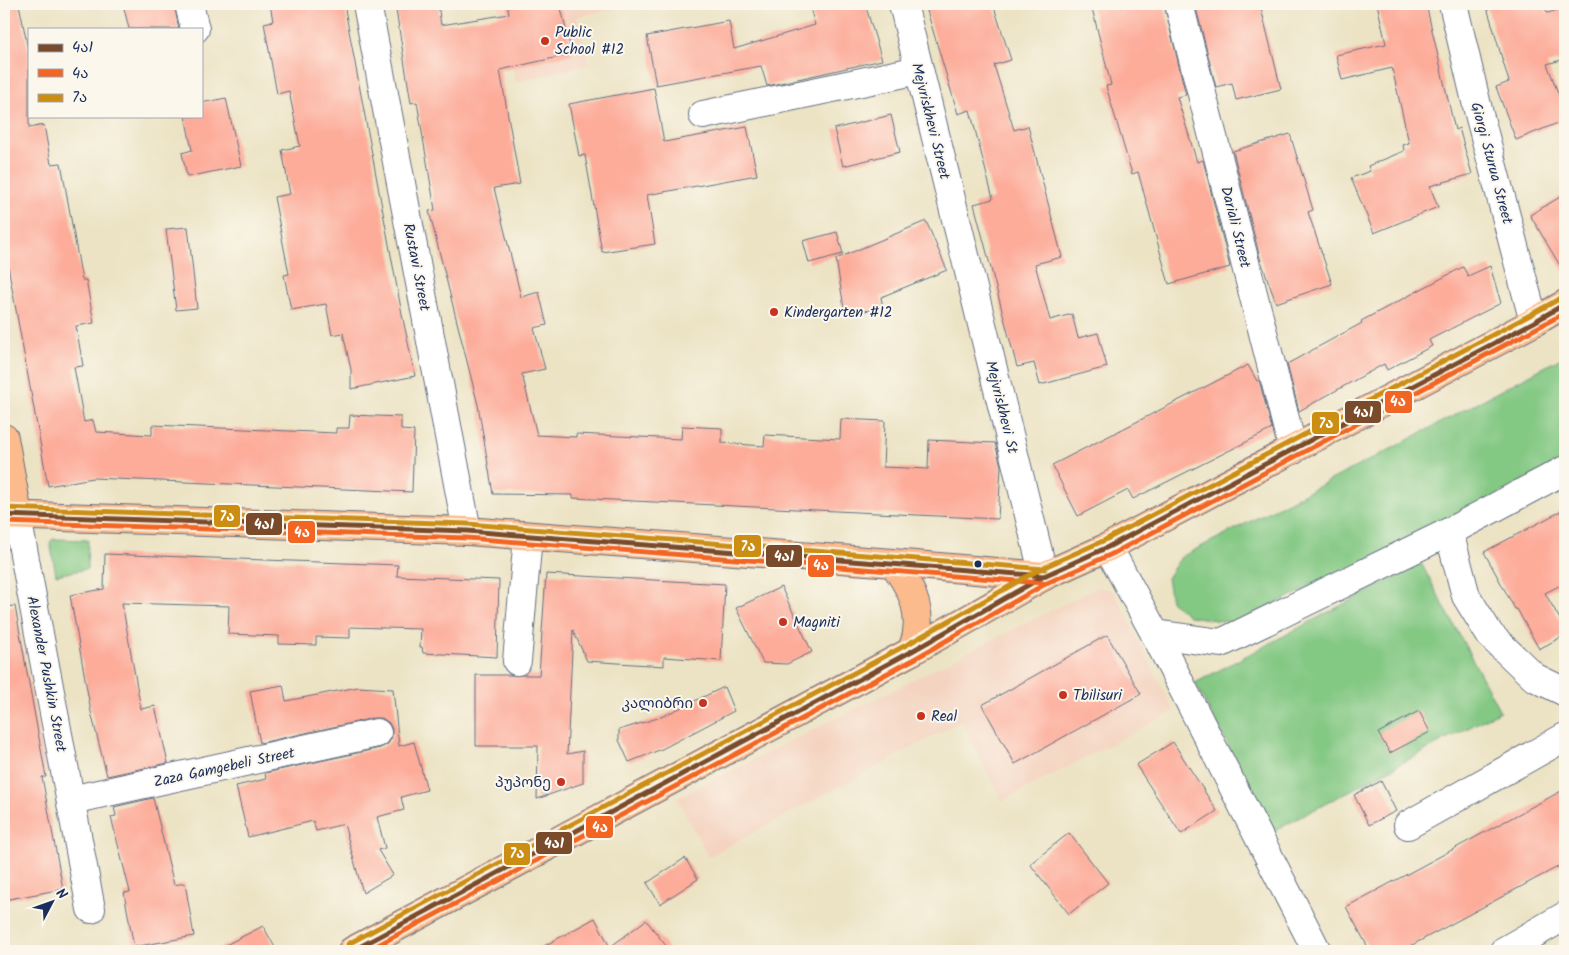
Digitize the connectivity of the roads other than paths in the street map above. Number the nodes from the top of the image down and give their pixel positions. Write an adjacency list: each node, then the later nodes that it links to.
1 (190, 4): 6 (street)
2 (367, 4): 15 (street, Rustavi Street)
3 (902, 4): 7 (street, Mejvriskhevi Street)
4 (1178, 4): 12 (street, Dariali Street)
5 (1453, 4): 10 (street, Giorgi Sturua Street)
6 (195, 28)
7 (919, 70): 8 (street); 20 (street, Mejvriskhevi St)
8 (703, 115)
9 (1565, 304): 10 (main road)
10 (1534, 322): 12 (main road)
11 (4, 438): 14 (main road, Alexander Pushkin Street)
12 (1293, 450): 18 (main road)
13 (1565, 470): 16 (street)
14 (11, 515): 15 (main road); 27 (street, Alexander Pushkin Street)
15 (467, 531): 17 (main road)
16 (1449, 532): 21 (street); 24 (street)
17 (528, 536): 19 (main road); 23 (street)
18 (1108, 547): 20 (main road); 21 (street)
19 (893, 562): 20 (main road); 22 (main road)
20 (1044, 576): 22 (main road)
21 (1155, 634): 32 (street)
22 (912, 651): 31 (main road)
23 (517, 661)
24 (1565, 692)
25 (377, 733): 27 (street, Zaza Gamgebeli Street)
26 (1565, 737): 28 (street)
27 (71, 800): 29 (street, Alexander Pushkin Street)
28 (1408, 825)
29 (91, 909)
30 (1565, 916): 33 (street)
31 (352, 951)
32 (1317, 951)
33 (1504, 951)

